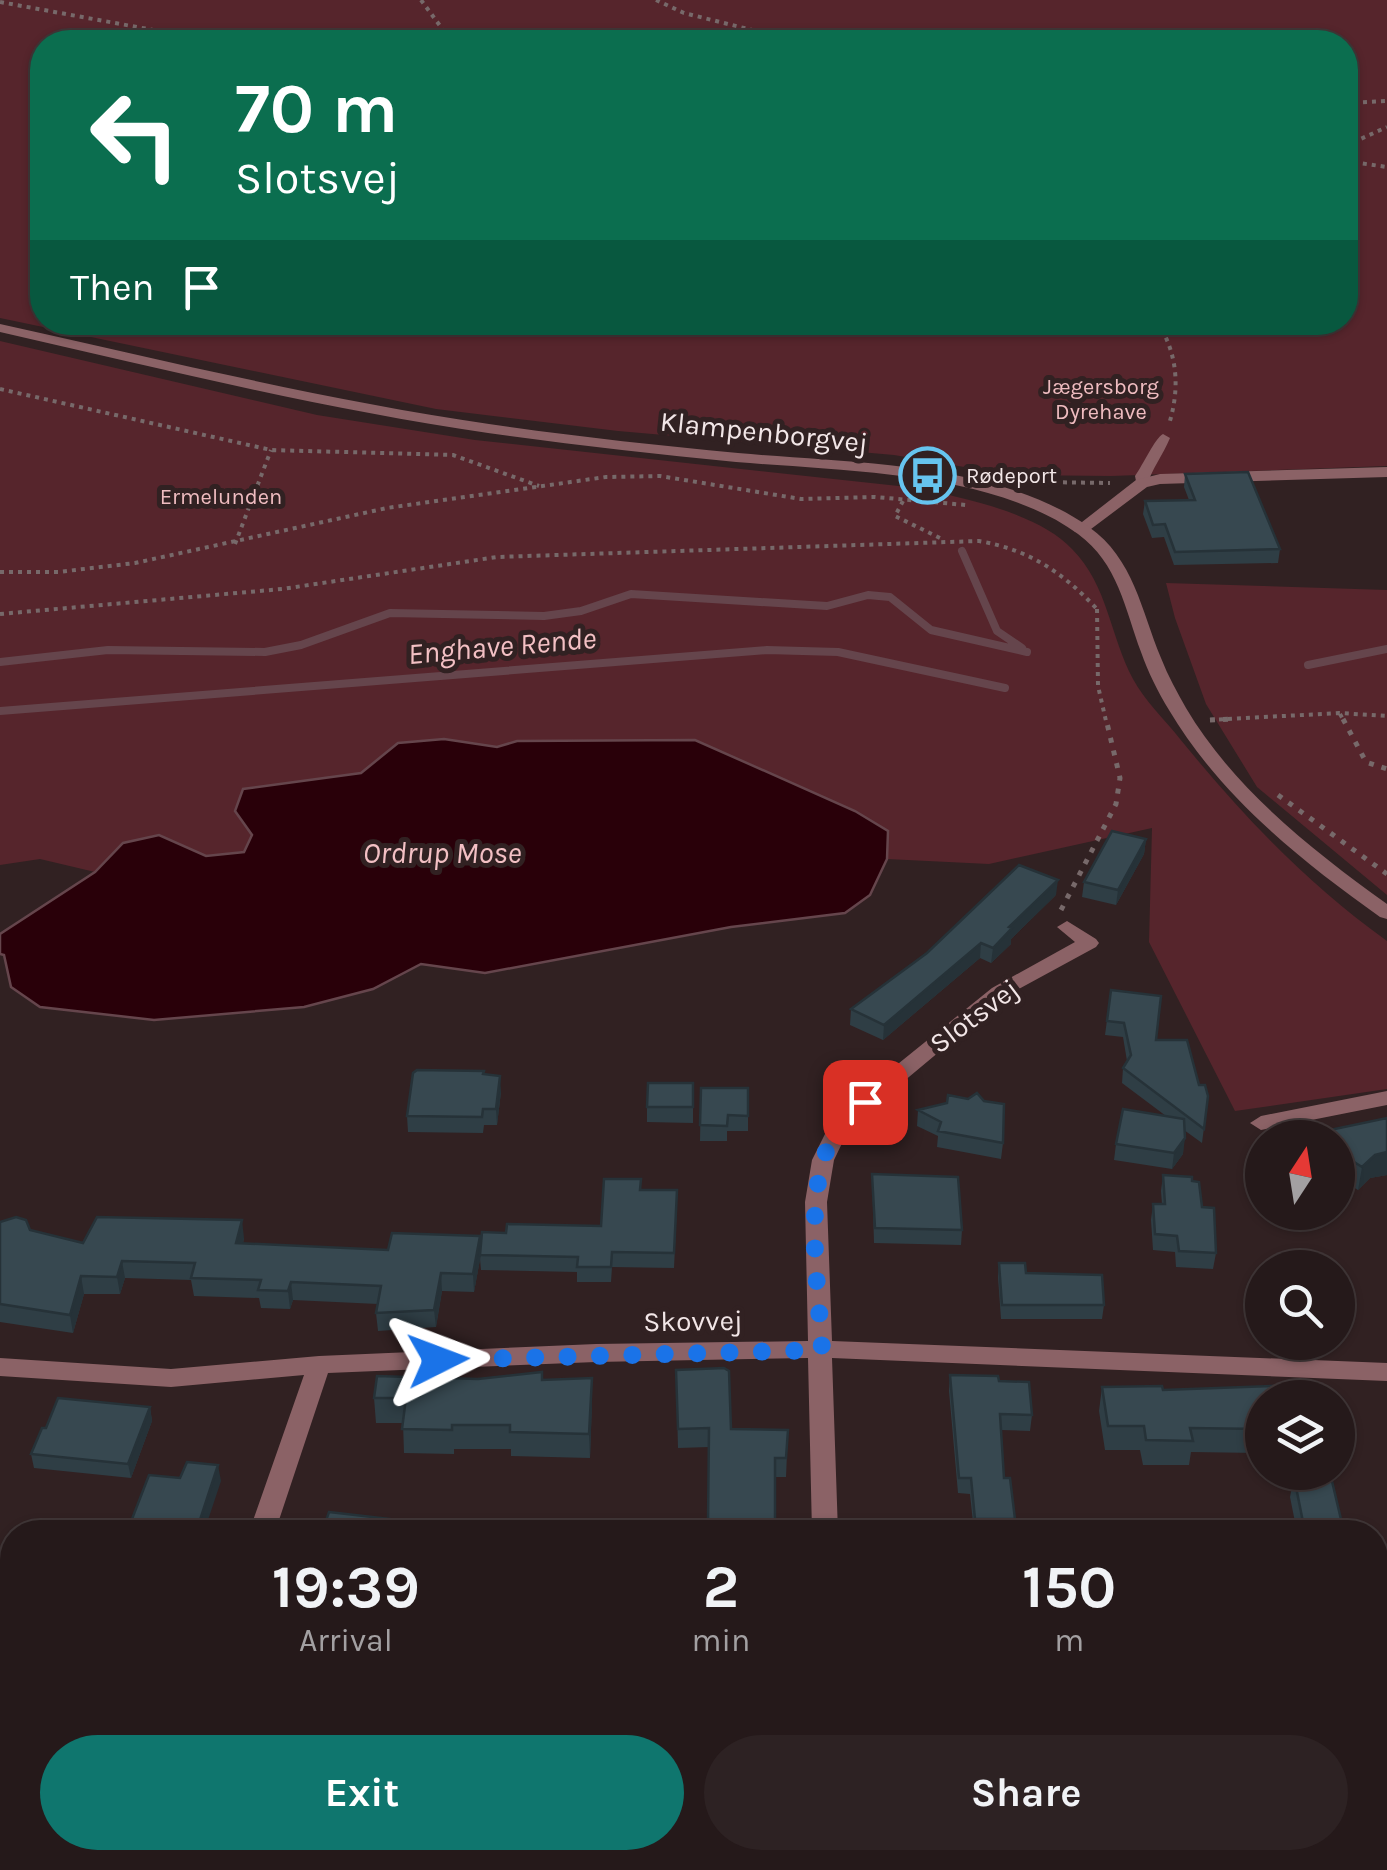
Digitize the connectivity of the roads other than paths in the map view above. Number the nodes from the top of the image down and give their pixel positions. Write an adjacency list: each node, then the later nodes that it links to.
1 (0, 328): 2 (street, Klampenborgvej)
2 (30, 335)
3 (31, 335): 7 (street, Klampenborgvej)
4 (1164, 438): 6 (lane)
5 (1387, 472): 6 (street)
6 (1142, 483): 7 (street)
7 (1081, 529): 8 (street, Klampenborgvej)
8 (1387, 914)
9 (1067, 926): 12 (street, Slotsvej)
10 (1387, 1098): 11 (street)
11 (1276, 1120)
12 (822, 1350): 13 (street, Skovvej); 15 (street, Skovvej); 17 (street, Slotsvej)
13 (320, 1365): 14 (street, Skovvej); 16 (street)
14 (0, 1366)
15 (1387, 1372)
16 (266, 1520)
17 (825, 1520)

